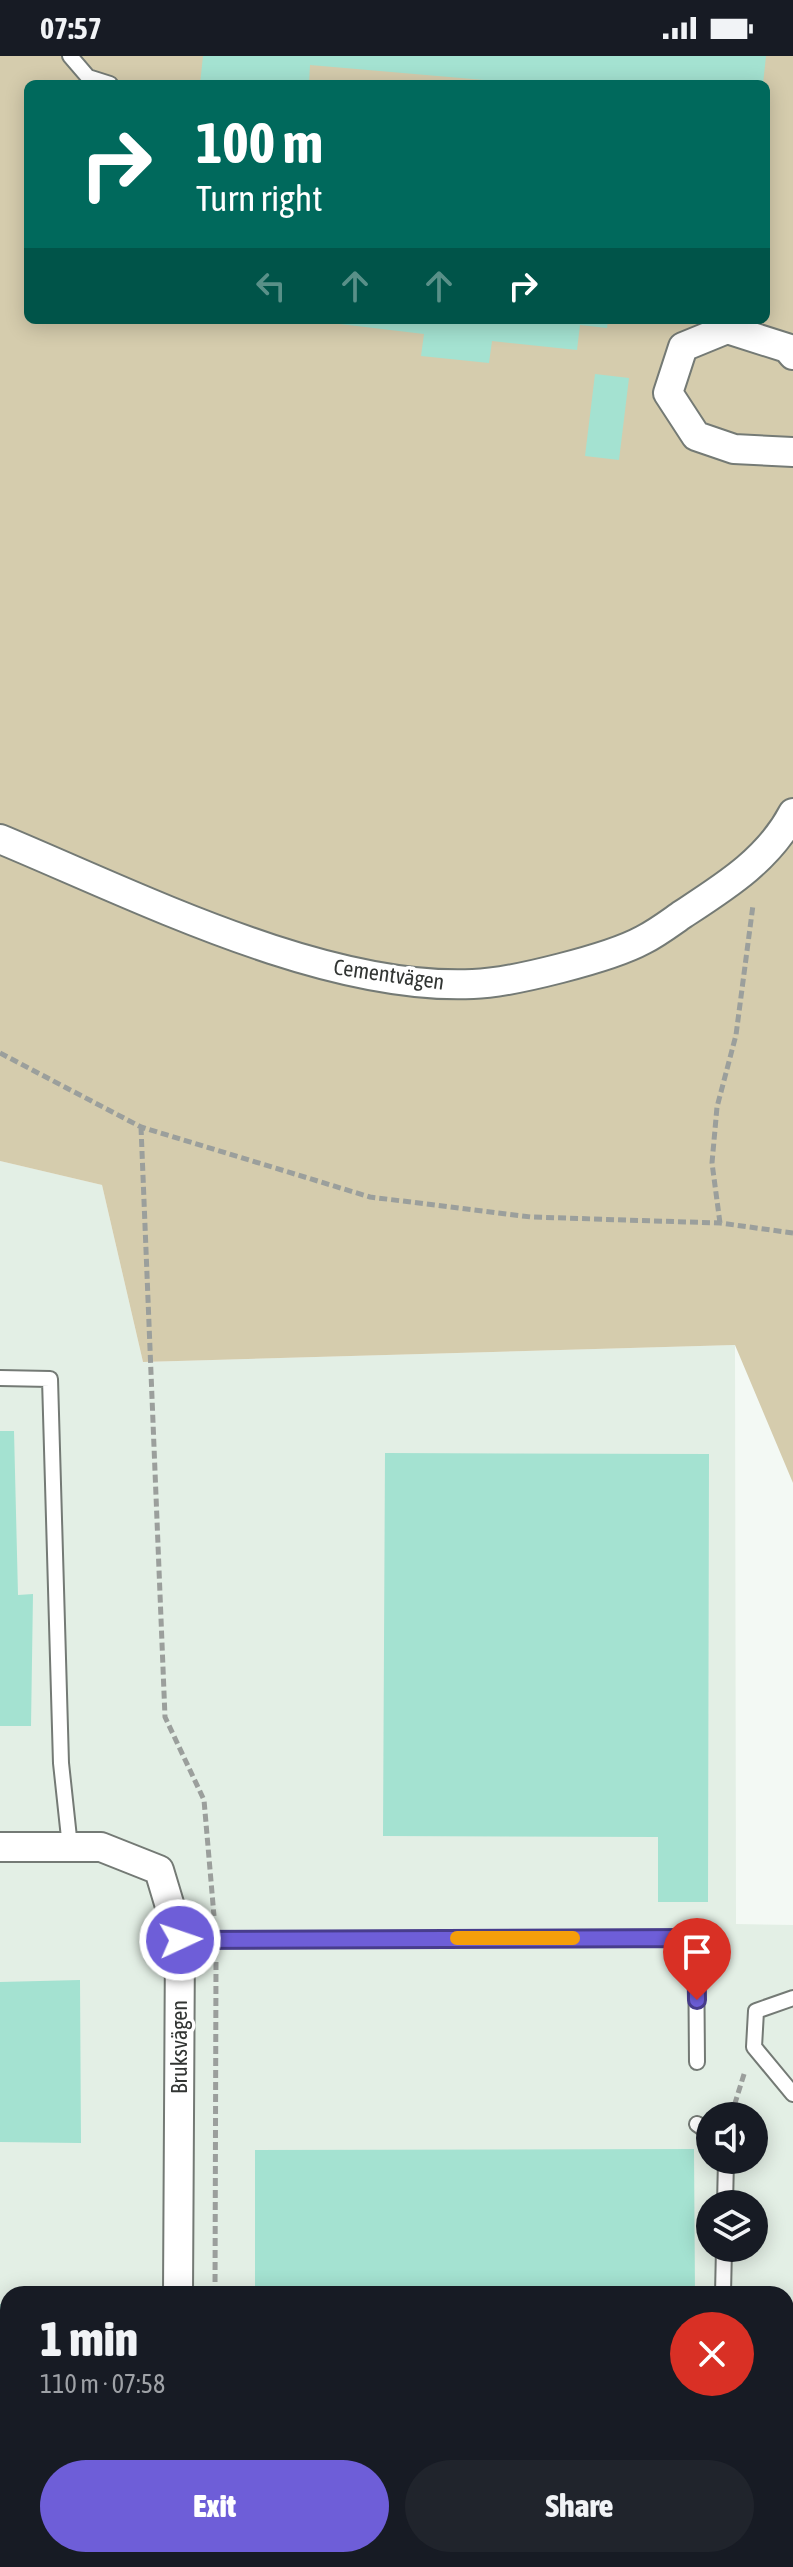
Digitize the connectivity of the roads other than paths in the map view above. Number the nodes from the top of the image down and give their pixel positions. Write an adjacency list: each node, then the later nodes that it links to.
1 (70, 56): 2 (lane)
2 (97, 80)
3 (793, 355): 4 (street)
4 (793, 452)
5 (793, 813): 6 (street, Cementvägen)
6 (0, 839)
7 (0, 1378): 9 (lane)
8 (0, 1847): 9 (street, Bruksvägen)
9 (70, 1847): 10 (street, Bruksvägen)
10 (180, 1940): 12 (lane); 15 (street, Bruksvägen)
11 (793, 1998): 13 (lane)
12 (697, 2062)
13 (793, 2094)
14 (724, 2262): 16 (lane)
15 (178, 2286)
16 (723, 2286)

